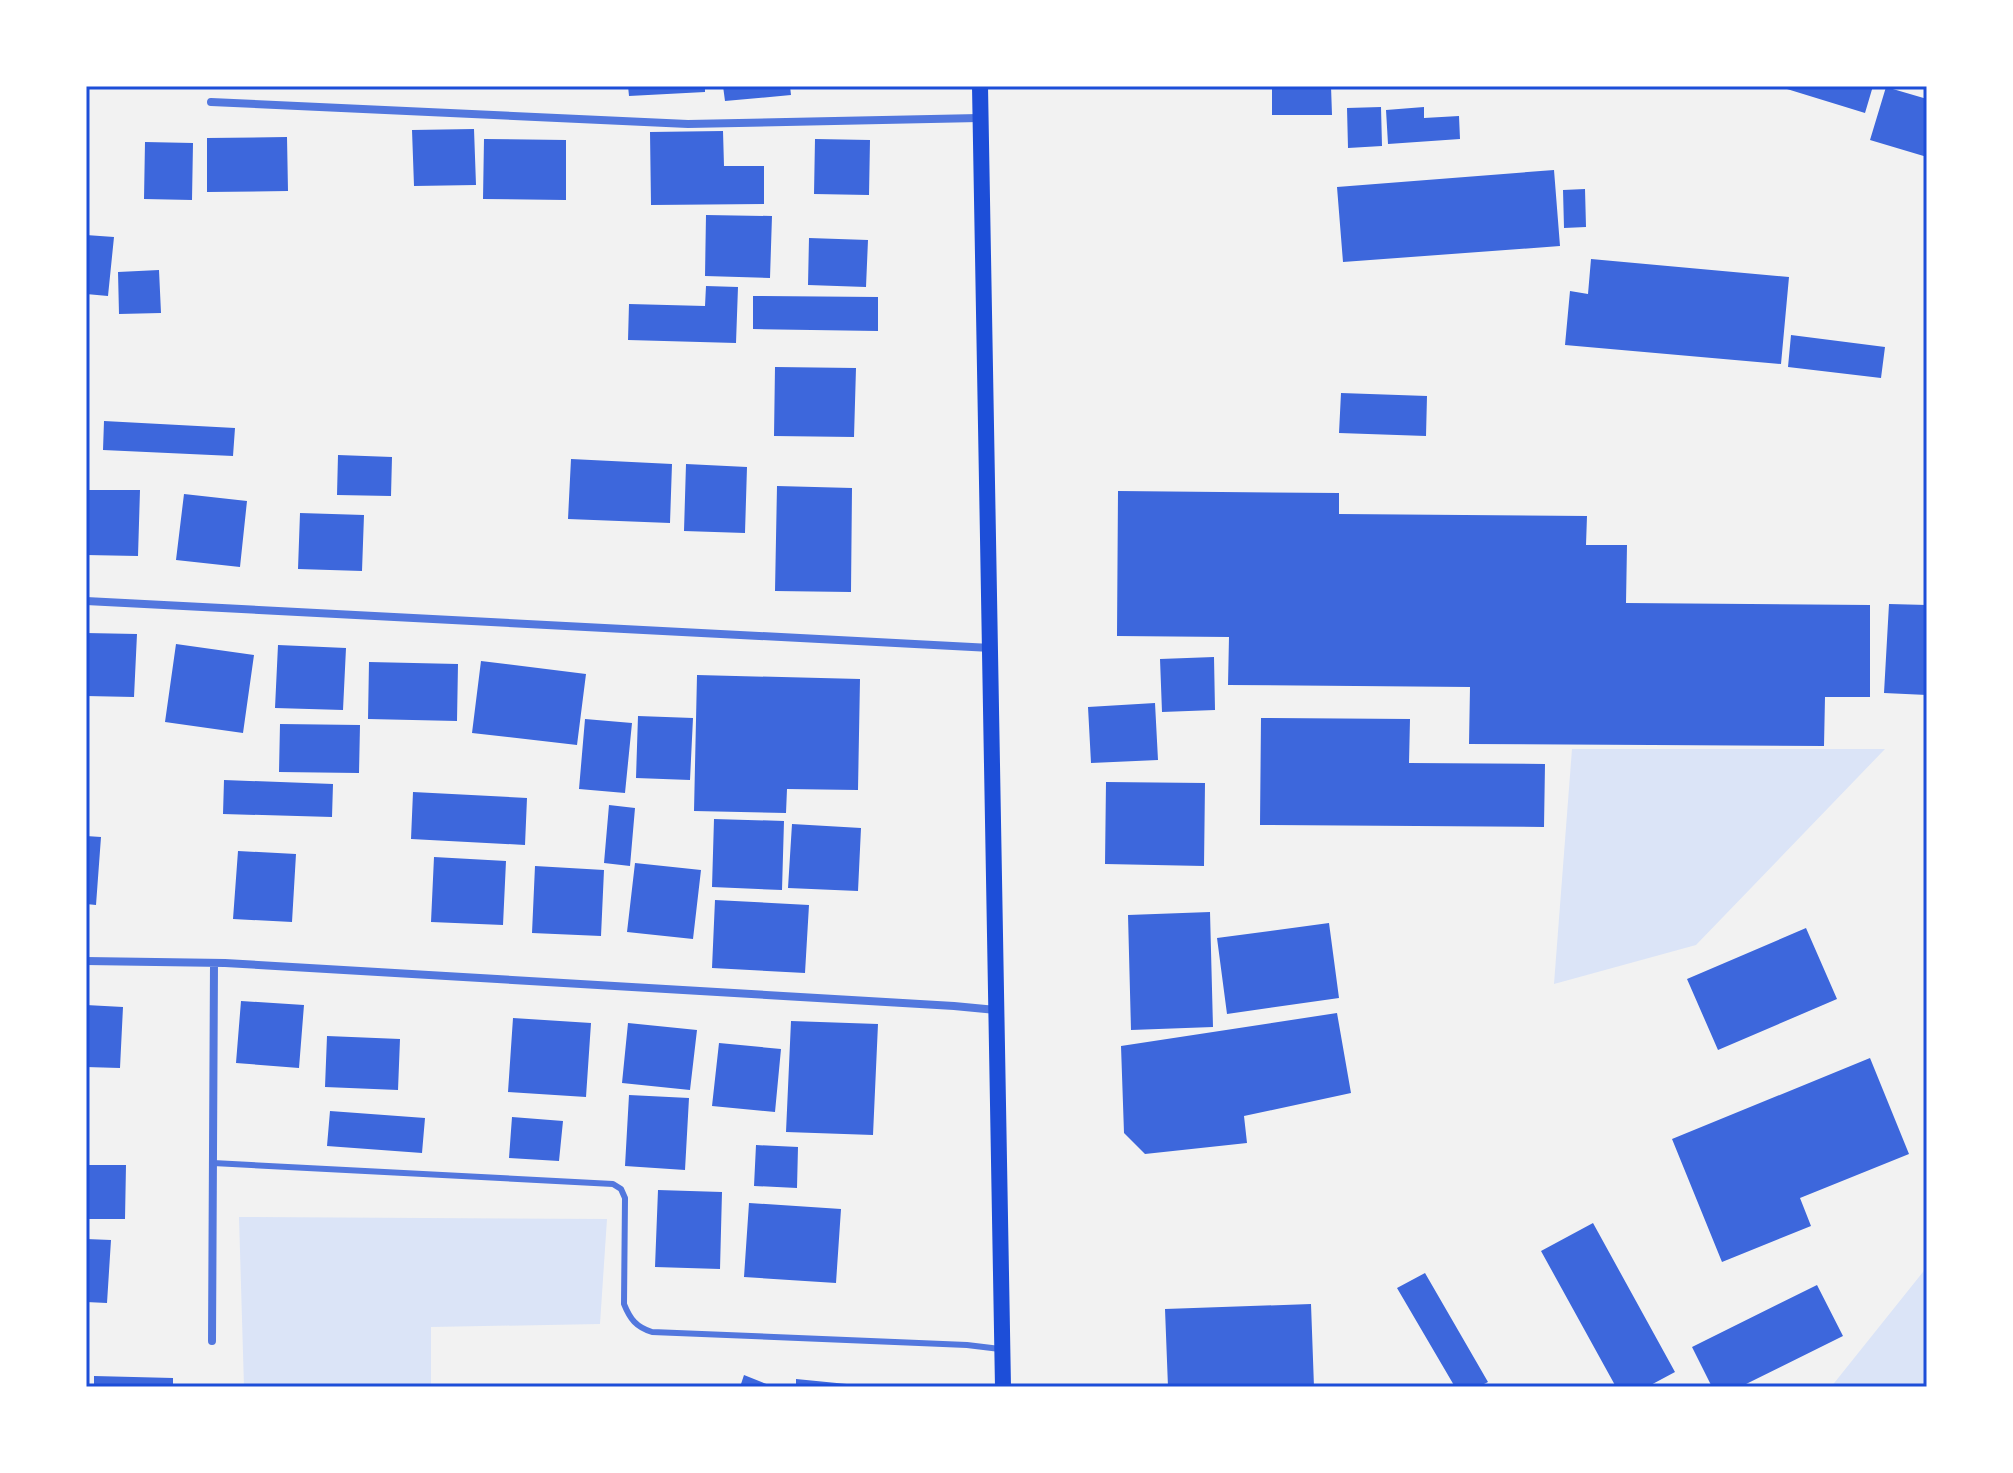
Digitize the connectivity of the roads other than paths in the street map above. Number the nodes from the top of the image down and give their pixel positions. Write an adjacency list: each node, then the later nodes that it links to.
1 (980, 86): 3 (main road)
2 (211, 102): 3 (street)
3 (979, 118): 5 (main road)
4 (86, 601): 5 (street)
5 (991, 648): 8 (main road)
6 (86, 961): 7 (street)
7 (214, 963): 8 (street); 9 (street)
8 (997, 1010): 11 (main road)
9 (213, 1163): 10 (street); 11 (lane)
10 (212, 1341)
11 (1004, 1350): 12 (main road)
12 (1003, 1387)

